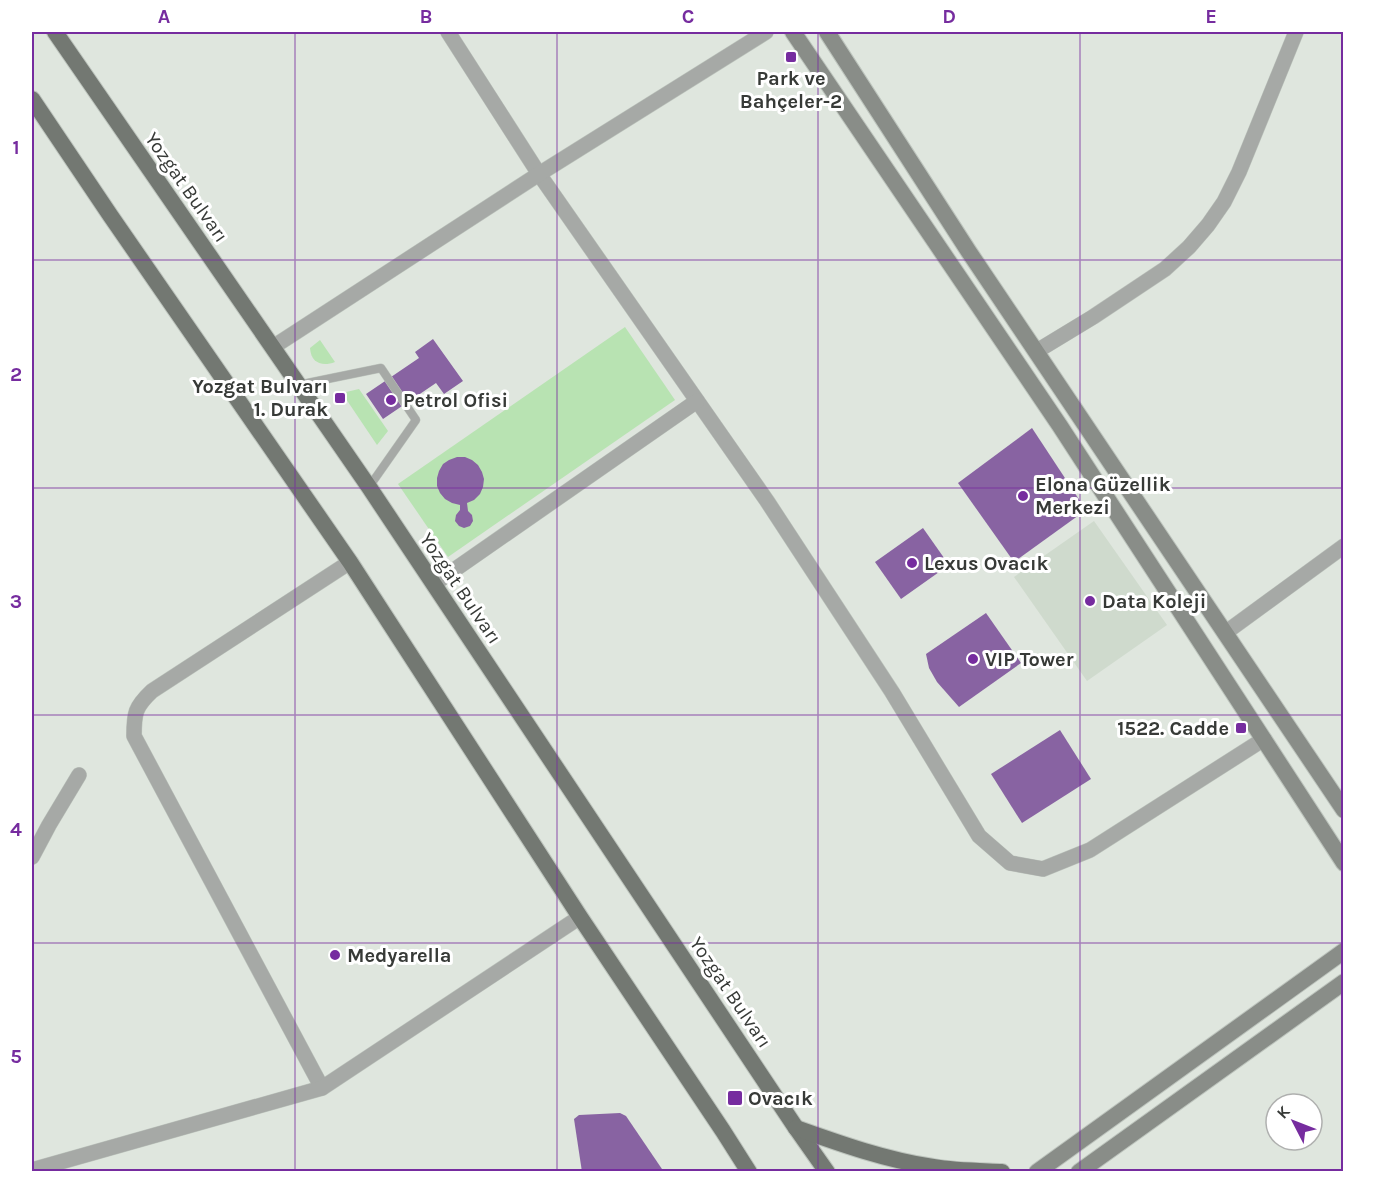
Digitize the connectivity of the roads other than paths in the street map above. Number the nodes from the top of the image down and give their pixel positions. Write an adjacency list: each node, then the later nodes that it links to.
1 (55, 32): 9 (main road, Yozgat Bulvarı)
2 (448, 32): 8 (street)
3 (766, 32): 8 (street)
4 (793, 32): 18 (main road)
5 (827, 32): 10 (main road)
6 (1296, 32): 10 (street)
7 (32, 99): 15 (main road)
8 (539, 174): 9 (street); 12 (street)
9 (273, 347): 11 (main road, Yozgat Bulvarı)
10 (1037, 351): 17 (main road)
11 (298, 385): 13 (main road, Yozgat Bulvarı); 13 (lane)
12 (697, 401): 16 (street); 18 (street)
13 (369, 487): 16 (main road, Yozgat Bulvarı)
14 (1344, 546): 17 (street)
15 (350, 562): 23 (main road); 26 (street)
16 (434, 584): 27 (main road, Yozgat Bulvarı)
17 (1225, 633): 20 (main road)
18 (1264, 739): 22 (main road)
19 (79, 775): 21 (street)
20 (1344, 810)
21 (32, 857)
22 (1344, 863)
23 (580, 917): 26 (street); 29 (main road)
24 (1344, 951): 32 (main road)
25 (1344, 982): 33 (main road)
26 (322, 1088): 28 (street)
27 (796, 1128): 30 (main road, Yozgat Bulvarı); 31 (main road)
28 (32, 1170)
29 (749, 1172)
30 (827, 1172)
31 (1002, 1172)
32 (1037, 1172)
33 (1079, 1172)

